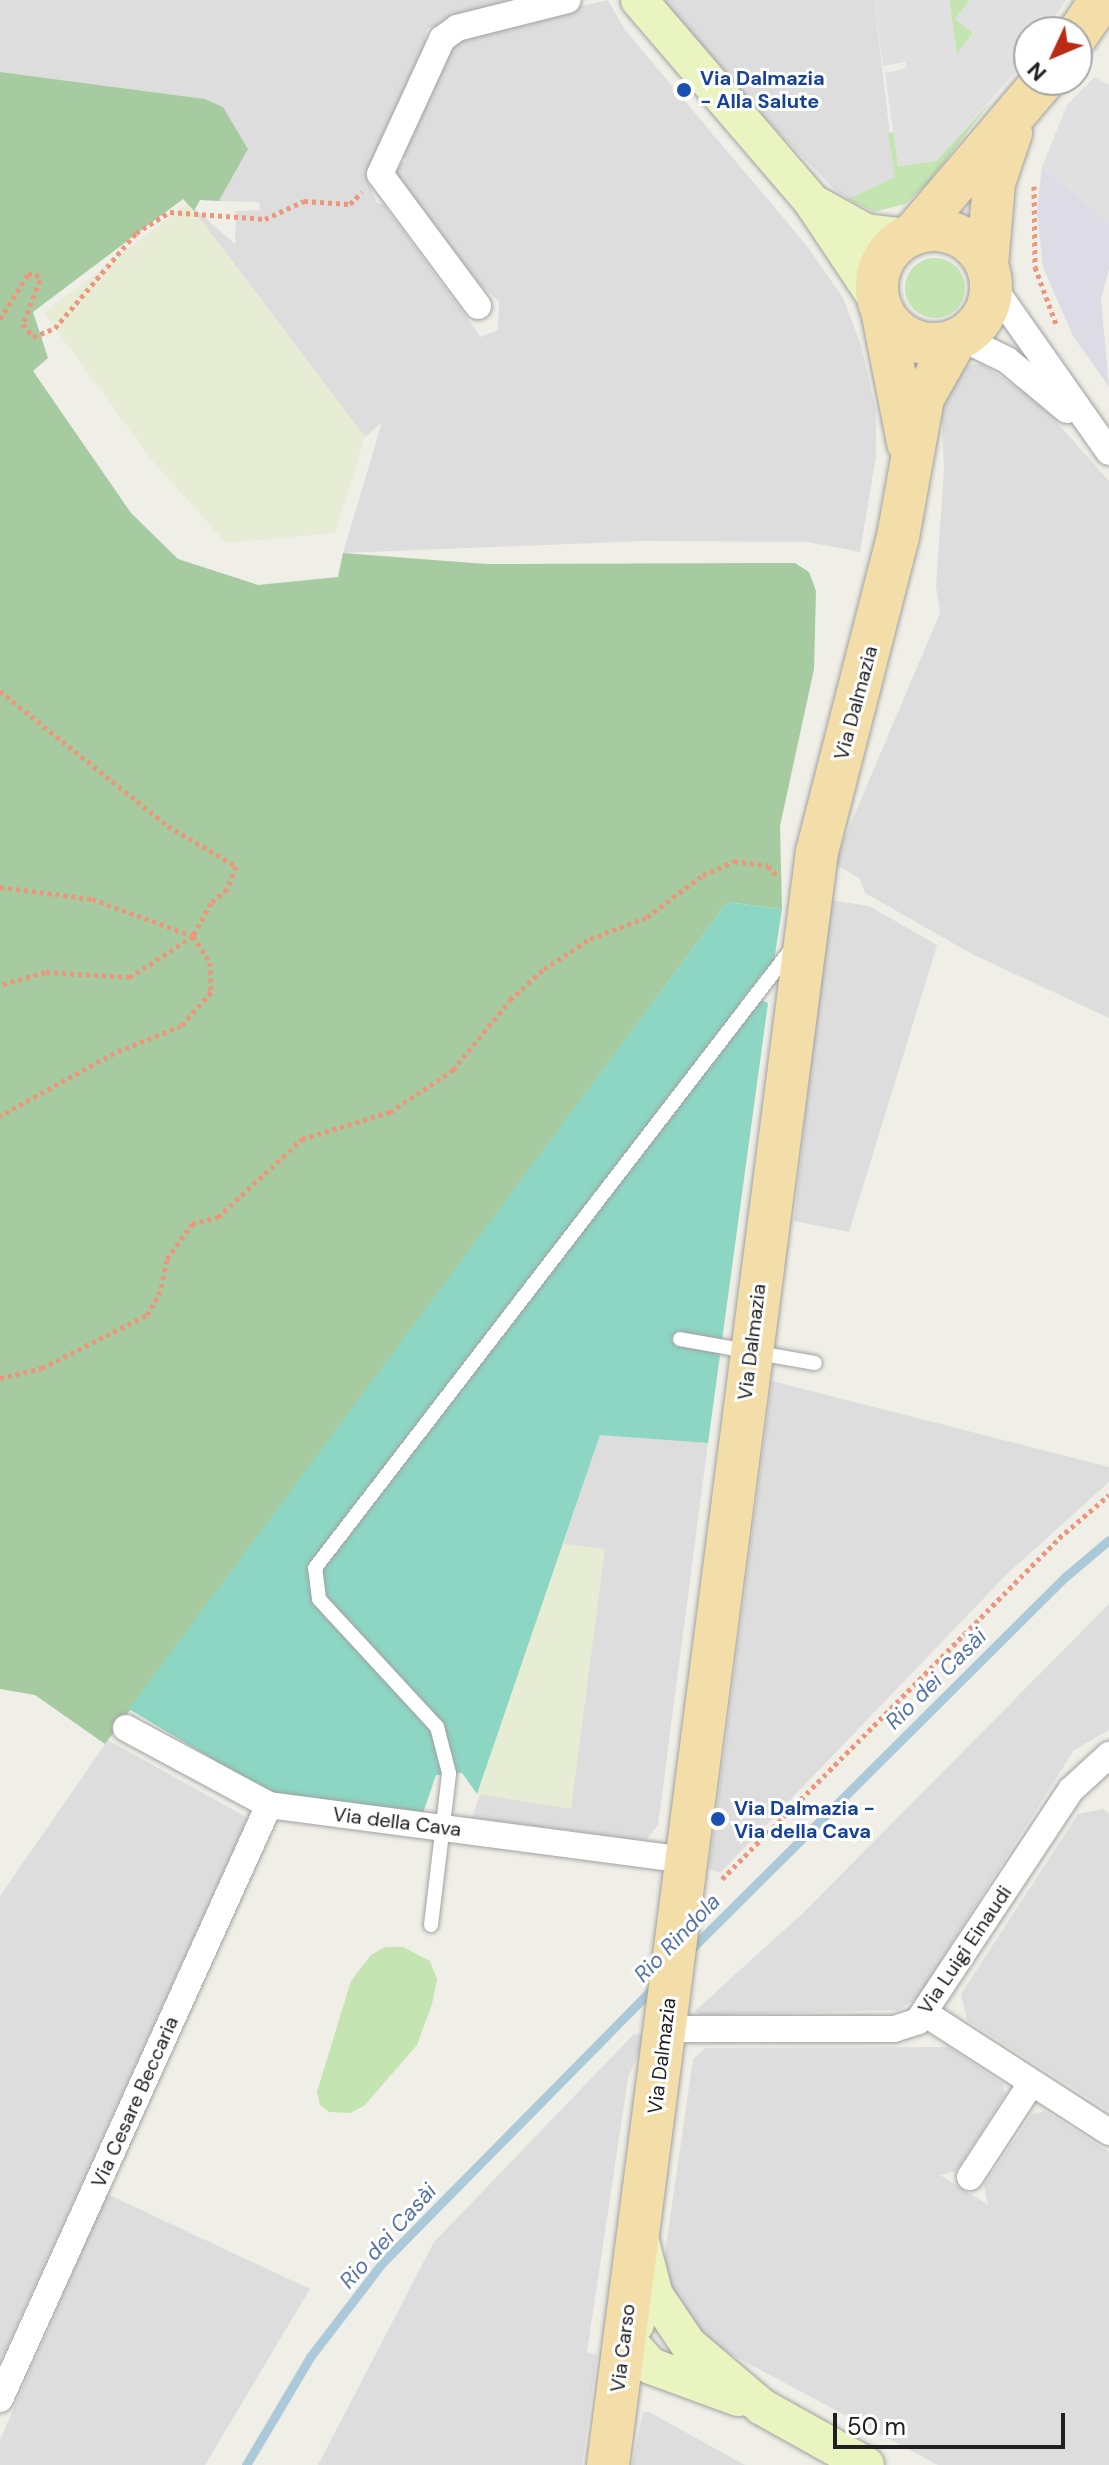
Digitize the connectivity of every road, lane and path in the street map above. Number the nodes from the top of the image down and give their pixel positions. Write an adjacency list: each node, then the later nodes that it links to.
1 (568, 0): 5 (street)
2 (639, 0): 7 (street, Via Dalmazia)
3 (1032, 96): 4 (main road)
4 (1017, 117): 8 (main road); 9 (main road)
5 (380, 174): 11 (street); 12 (path)
6 (1035, 178): 13 (path)
7 (812, 202): 8 (street, Via Dalmazia); 10 (street, Via Dalmazia)
8 (909, 235): 9 (main road); 10 (main road)
9 (989, 274): 14 (main road); 15 (street)
10 (880, 305): 14 (main road); 16 (main road, Via Dalmazia)
11 (478, 306)
12 (0, 319)
13 (1060, 332)
14 (959, 339): 15 (street); 16 (main road, Via Dalmazia)
15 (1104, 445)
16 (911, 461): 20 (main road, Via Dalmazia)
17 (0, 691): 21 (path)
18 (0, 887): 21 (path)
19 (789, 888): 27 (path)
20 (805, 931): 25 (main road, Via Dalmazia); 32 (lane)
21 (193, 936): 22 (path); 23 (path)
22 (0, 985)
23 (0, 1116)
24 (680, 1339): 25 (lane)
25 (751, 1349): 26 (lane); 33 (main road, Via Dalmazia)
26 (815, 1363)
27 (0, 1378)
28 (1109, 1495): 33 (path)
29 (126, 1728): 31 (street, Via della Cava)
30 (1106, 1764): 36 (street, Via Luigi Einaudi)
31 (269, 1805): 32 (street, Via della Cava); 43 (street, Via Cesare Beccaria)
32 (445, 1828): 33 (street, Via della Cava); 34 (lane)
33 (702, 1871): 35 (main road, Via Dalmazia)
34 (431, 1925)
35 (667, 2014): 36 (street, Via Luigi Einaudi); 40 (main road, Via Dalmazia)
36 (926, 2014): 37 (street)
37 (1032, 2082): 38 (street); 39 (street)
38 (1109, 2132)
39 (970, 2177)
40 (639, 2232): 41 (main road, Via Carso); 42 (street)
41 (626, 2325): 42 (street); 44 (main road, Via Carso)
42 (678, 2358): 44 (street); 46 (street)
43 (0, 2399)
44 (616, 2405): 45 (main road, Via Carso)
45 (608, 2465)
46 (866, 2465)

